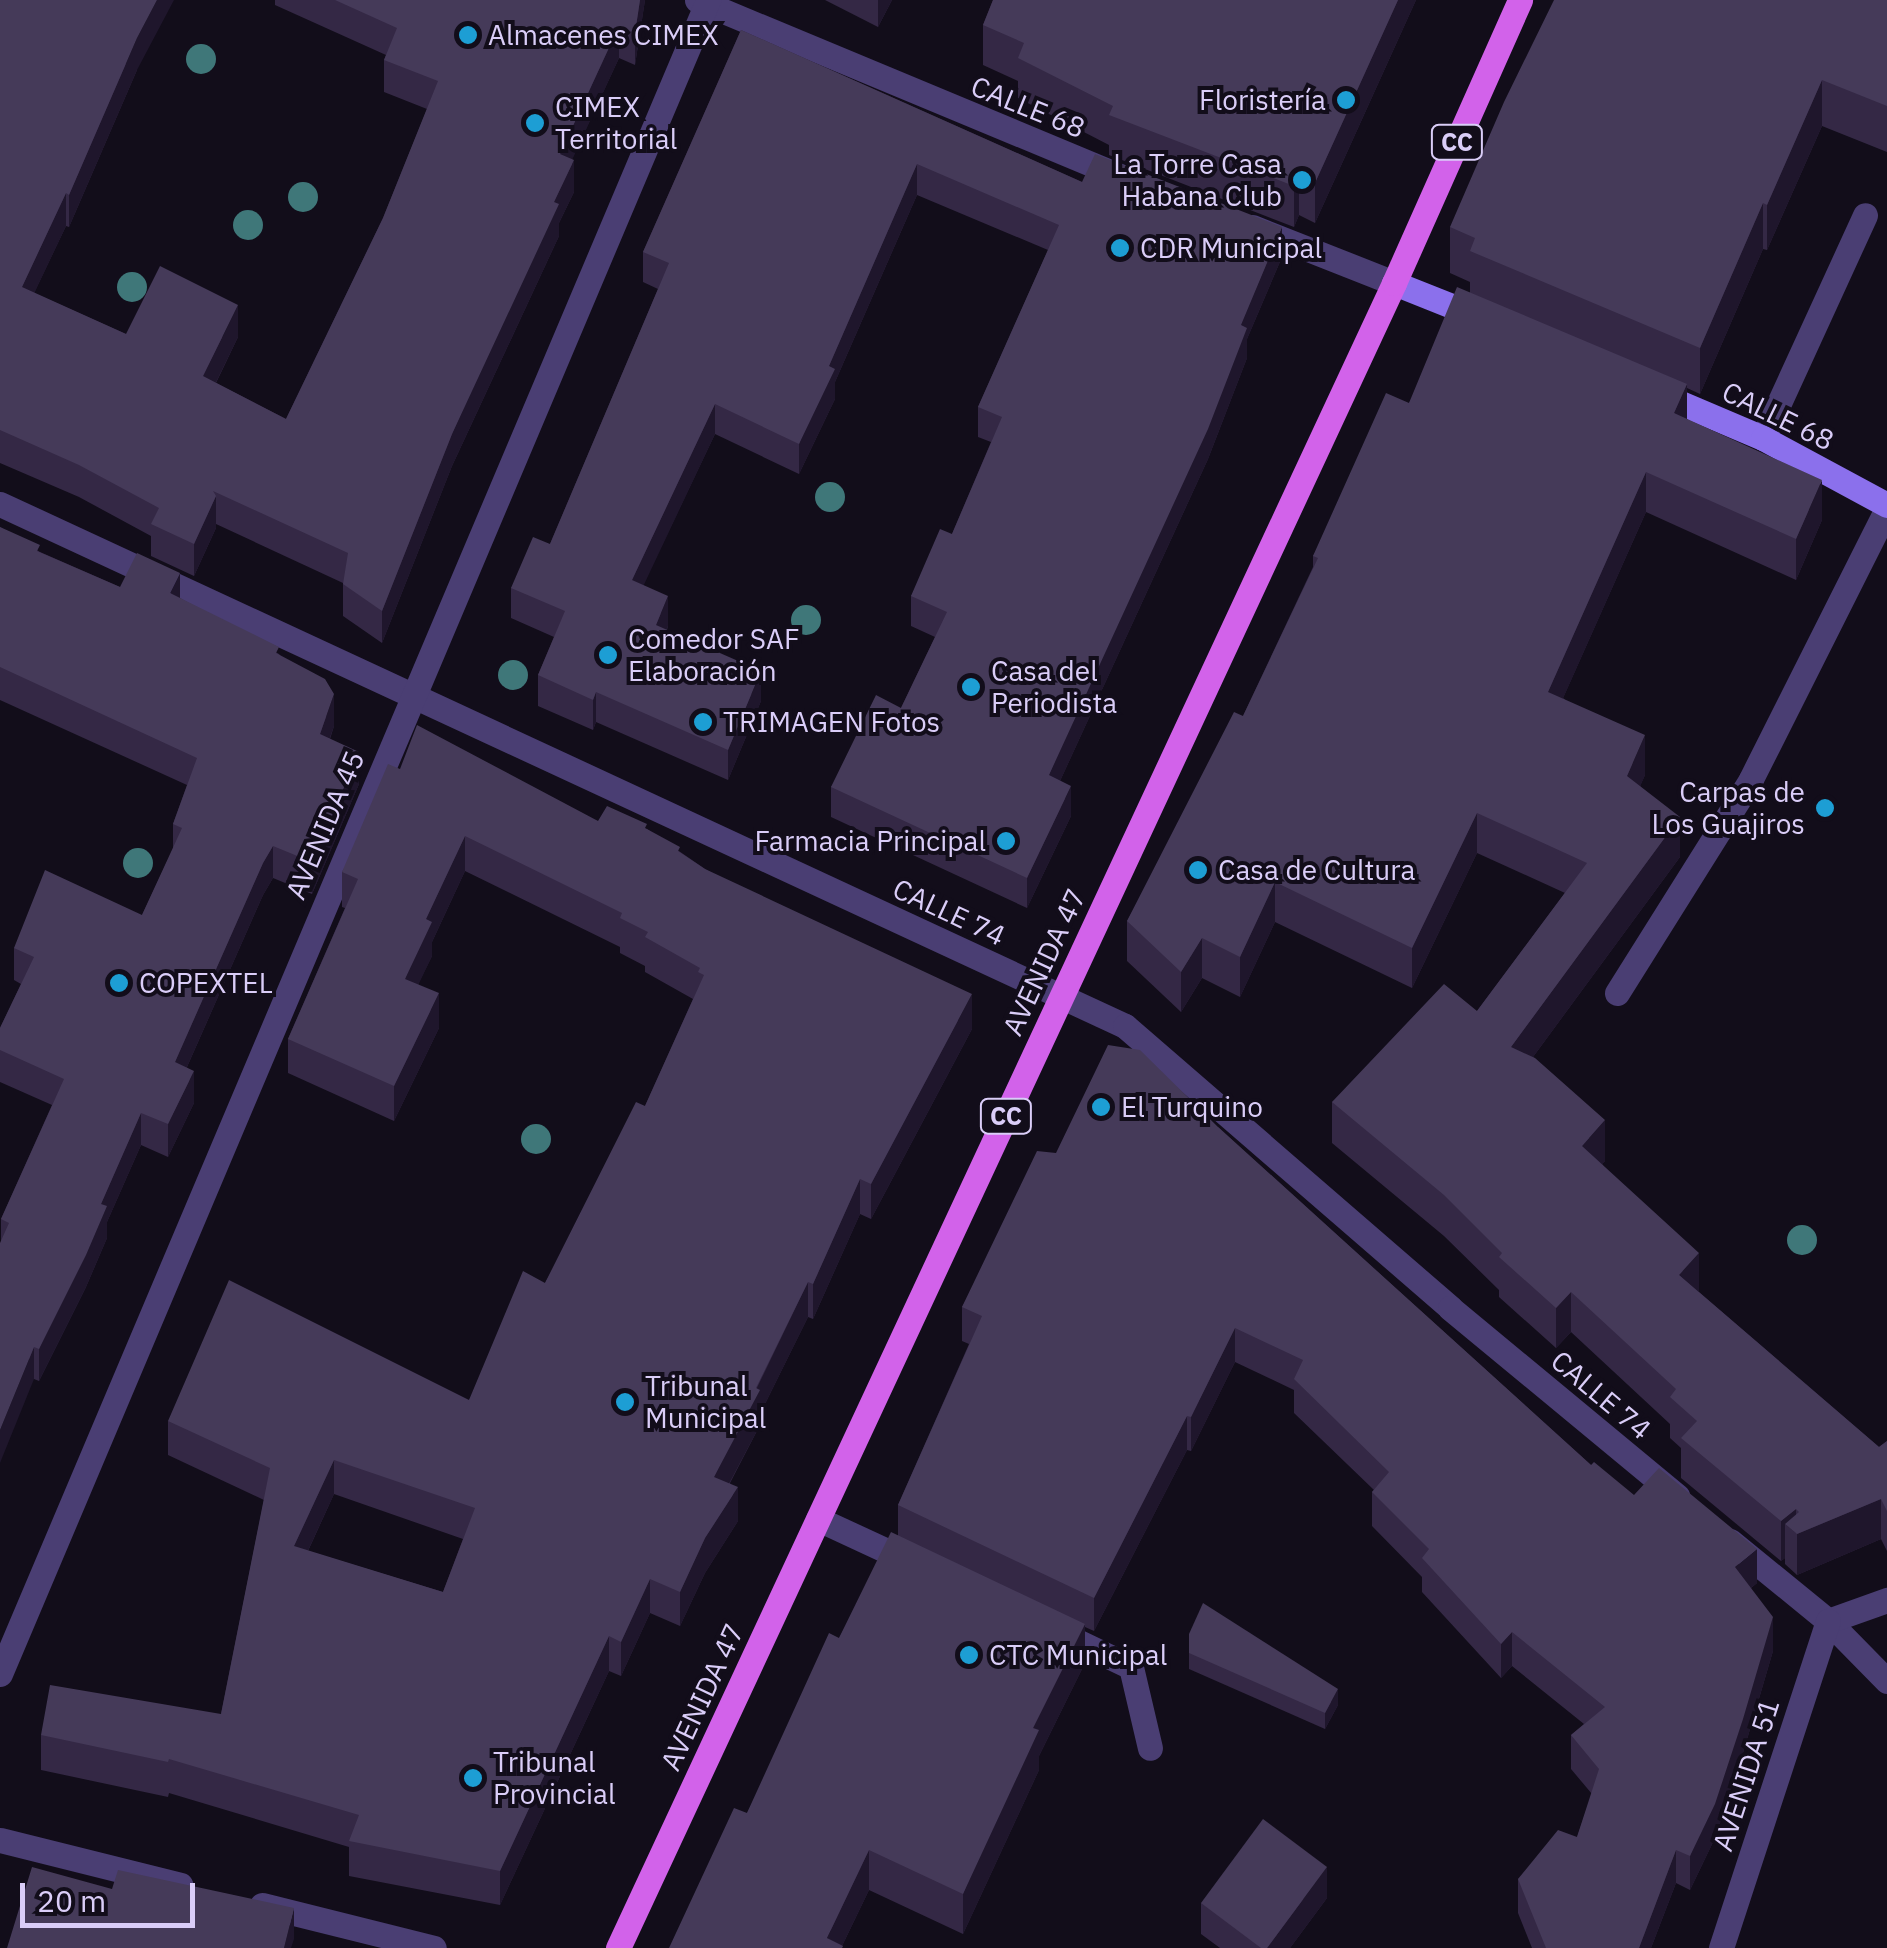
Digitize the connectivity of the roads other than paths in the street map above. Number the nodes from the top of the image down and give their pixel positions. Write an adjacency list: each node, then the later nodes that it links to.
1 (1520, 0): 6 (main road, AVENIDA 47 / CC)
2 (704, 1): 3 (street, CALLE 68); 12 (street, AVENIDA 45)
3 (1149, 188)
4 (1220, 215): 6 (street)
5 (1865, 215): 9 (street)
6 (1394, 284): 7 (street); 14 (main road, AVENIDA 47 / CC)
7 (1497, 325)
8 (1639, 385): 9 (street, CALLE 68)
9 (1764, 438): 11 (street, CALLE 68)
10 (0, 504): 12 (street, CALLE 74)
11 (1887, 507): 13 (street)
12 (413, 692): 14 (street, CALLE 74); 20 (street, AVENIDA 45)
13 (1617, 994)
14 (1060, 998): 15 (main road, AVENIDA 47 / CC); 19 (street, CALLE 74)
15 (818, 1518): 16 (street); 27 (main road, AVENIDA 47 / CC)
16 (940, 1576)
17 (1887, 1600): 19 (street)
18 (1027, 1617): 22 (street)
19 (1828, 1621): 21 (street, CALLE 74); 28 (street, AVENIDA 51)
20 (0, 1674)
21 (1887, 1680)
22 (1150, 1748)
23 (0, 1840): 24 (street)
24 (208, 1892)
25 (245, 1901): 26 (street)
26 (434, 1948)
27 (618, 1948)
28 (1721, 1948)

